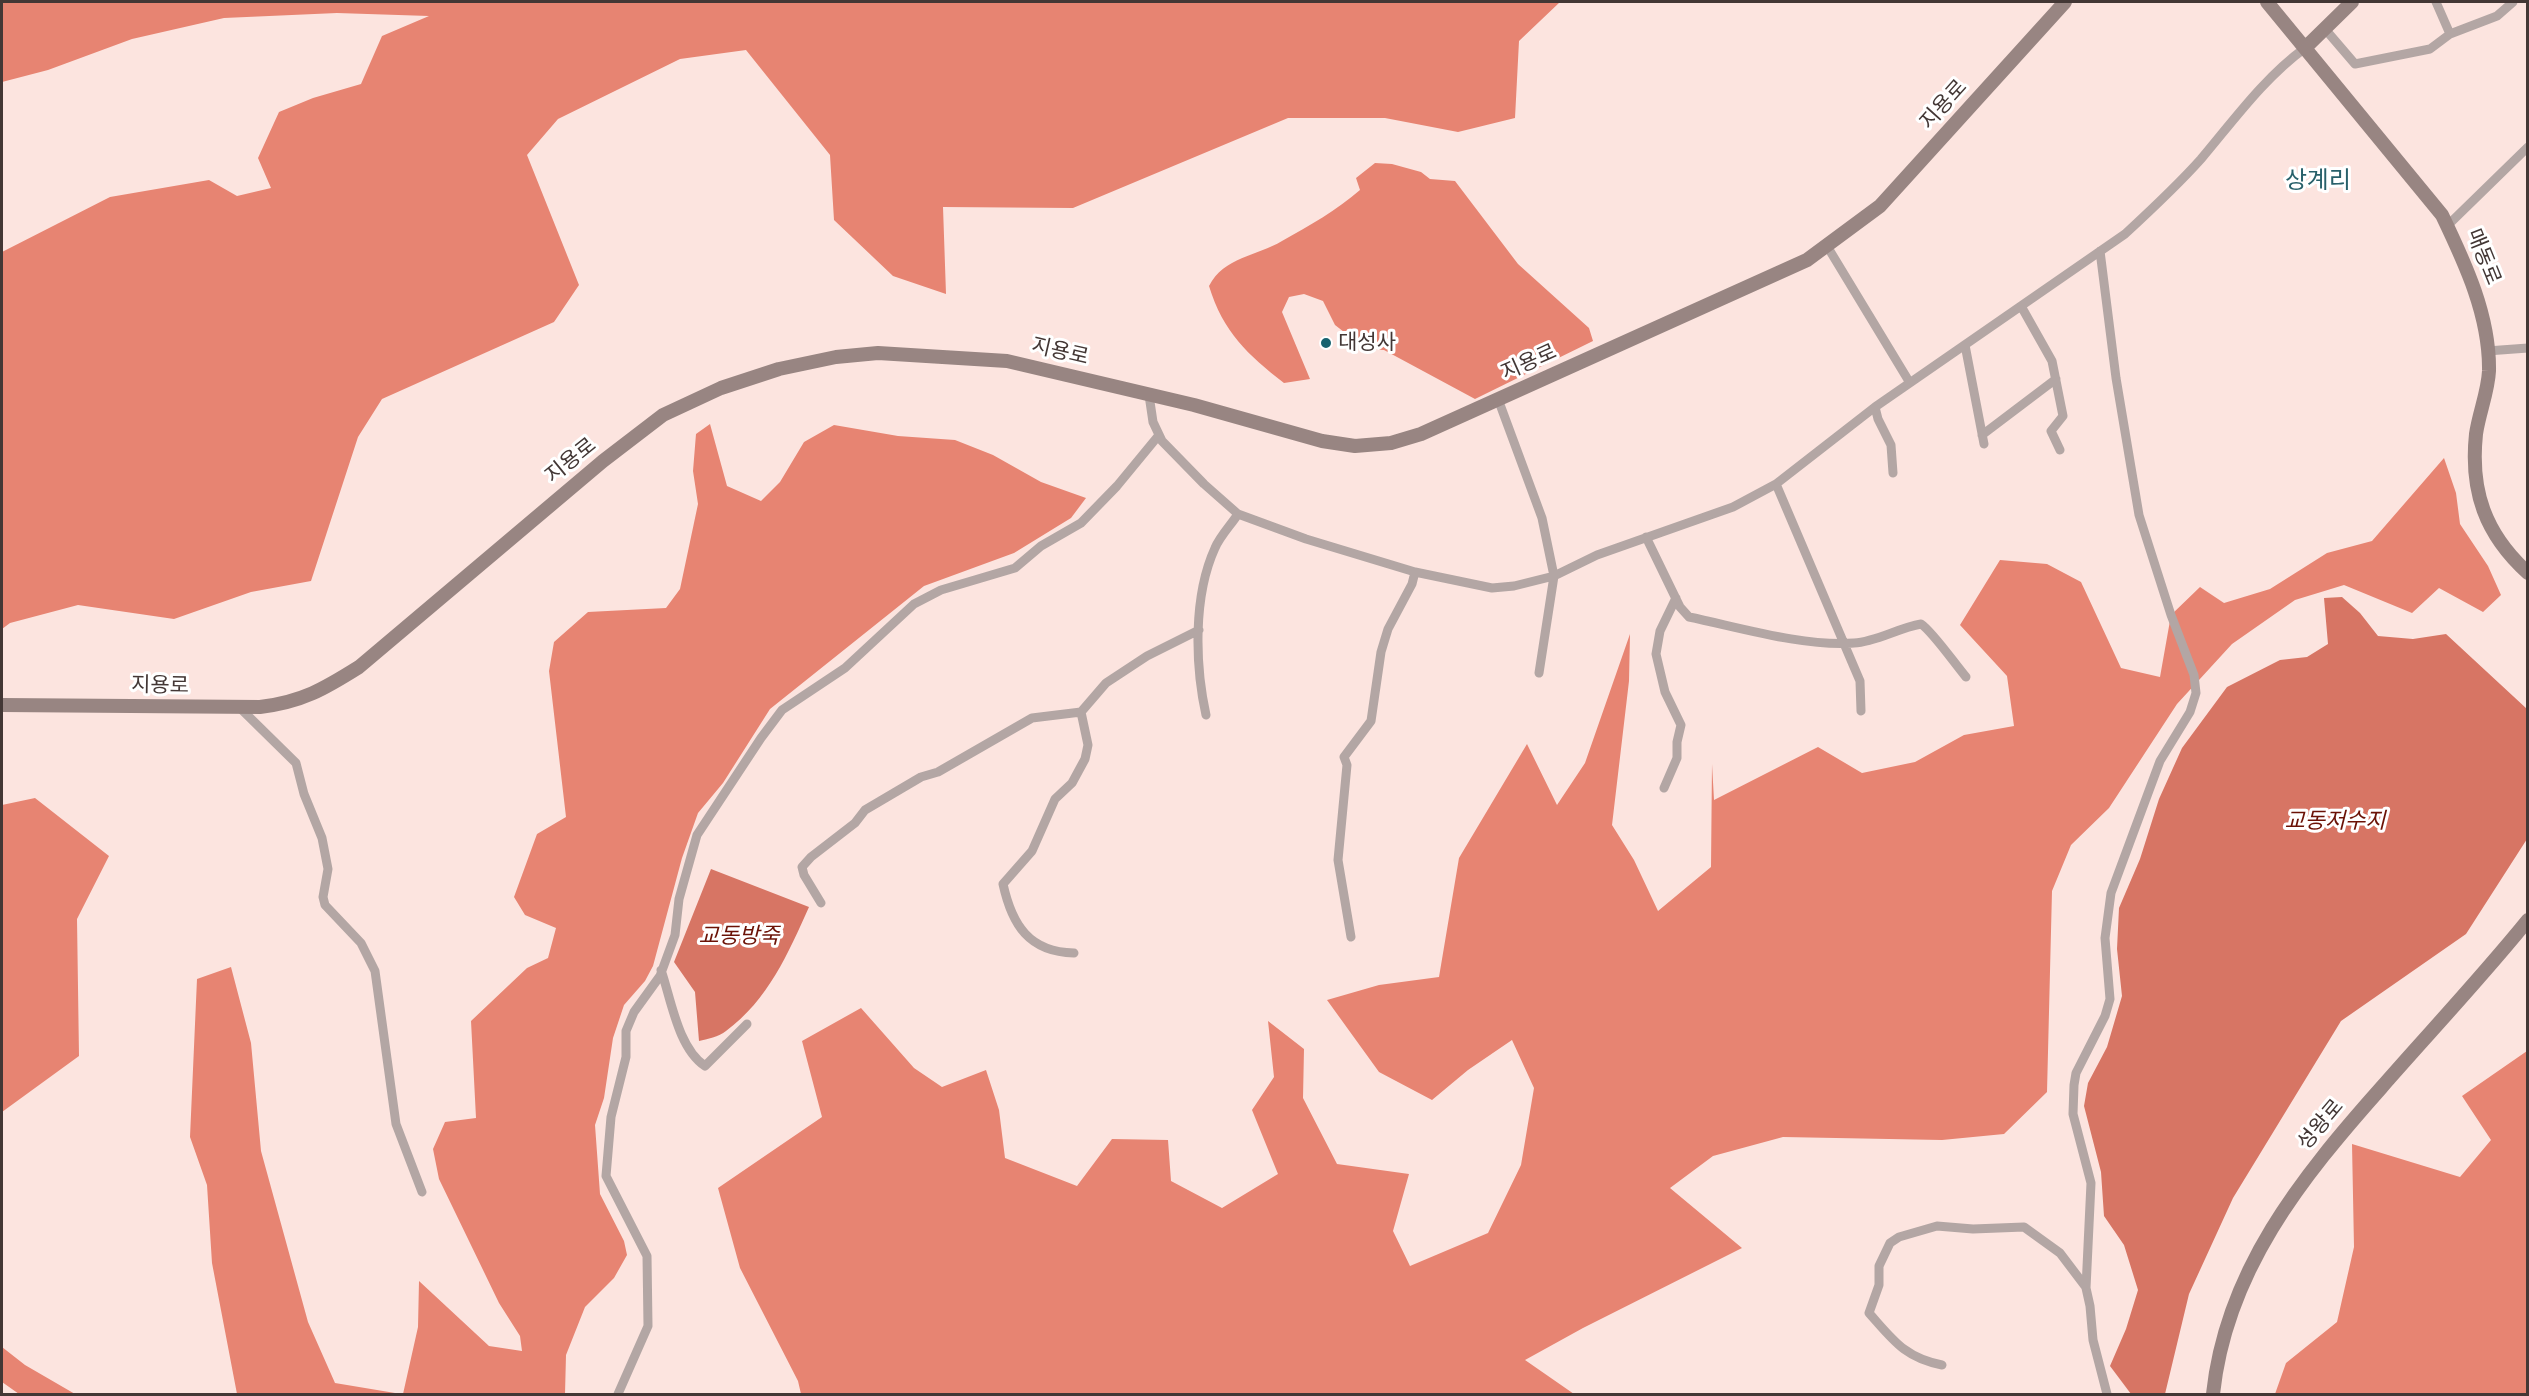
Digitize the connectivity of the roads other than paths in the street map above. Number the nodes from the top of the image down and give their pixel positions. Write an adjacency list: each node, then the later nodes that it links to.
1 (2065, 2): 11 (street, 지용로)
2 (2268, 2): 8 (street, 매동로)
3 (2352, 2): 6 (street)
4 (2436, 2): 7 (street)
5 (2513, 2): 7 (street)
6 (2325, 29): 7 (street); 8 (street)
7 (2450, 34)
8 (2306, 48): 10 (street, 매동로); 12 (street)
9 (2528, 147): 10 (street)
10 (2447, 226): 16 (street, 매동로)
11 (1827, 246): 18 (street); 20 (street, 지용로)
12 (2100, 251): 13 (street); 49 (street)
13 (2021, 306): 14 (street); 17 (street)
14 (1965, 345): 17 (street); 18 (street)
15 (2528, 348): 16 (street)
16 (2487, 351): 29 (street, 매동로)
17 (2056, 379): 23 (street)
18 (1910, 383): 21 (street)
19 (1149, 395): 20 (street, 지용로); 22 (street); 37 (street, 지용로)
20 (1498, 399): 30 (street)
21 (1875, 406): 24 (street); 25 (street)
22 (1159, 435): 26 (street); 46 (street)
23 (2060, 450)
24 (1893, 473)
25 (1776, 484): 27 (street); 33 (street)
26 (1239, 514): 28 (street); 32 (street)
27 (1646, 537): 30 (street); 31 (street)
28 (1415, 572): 30 (street); 44 (street)
29 (2528, 573)
30 (1554, 576): 34 (street)
31 (1676, 598): 33 (street); 41 (street)
32 (1199, 630): 39 (street); 40 (street)
33 (1844, 643): 35 (street); 38 (street)
34 (1539, 673)
35 (1966, 677)
36 (2, 705): 37 (street, 지용로)
37 (239, 707): 48 (street)
38 (1861, 711)
39 (1081, 712): 42 (street); 45 (street)
40 (1206, 715)
41 (1664, 788)
42 (821, 903)
43 (2528, 920): 53 (street, 성왕로)
44 (1351, 937)
45 (1074, 953)
46 (661, 970): 47 (street); 51 (street)
47 (747, 1024)
48 (422, 1192)
49 (2086, 1288): 50 (street); 52 (street)
50 (1942, 1365)
51 (618, 1395)
52 (2107, 1395)
53 (2213, 1395)

